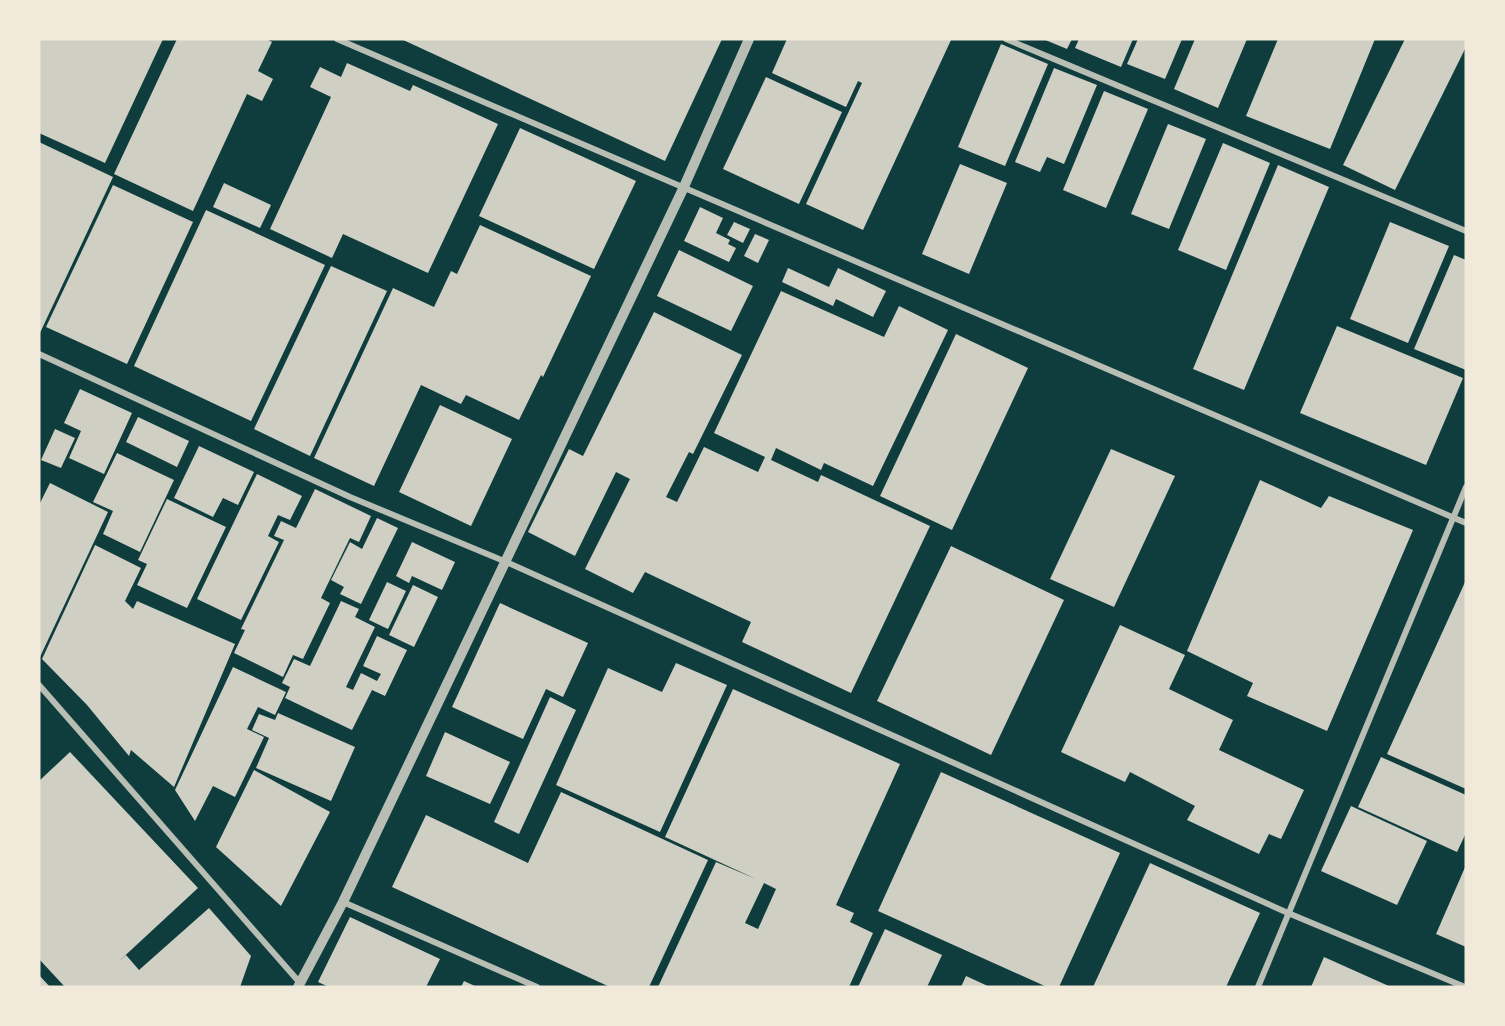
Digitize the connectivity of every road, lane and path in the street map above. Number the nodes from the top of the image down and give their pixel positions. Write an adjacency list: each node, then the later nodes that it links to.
1 (337, 39): 4 (street)
2 (749, 39): 4 (street)
3 (1006, 39): 5 (street)
4 (683, 189): 8 (street); 10 (street)
5 (1466, 231)
6 (39, 354): 10 (street)
7 (1466, 487): 8 (street)
8 (1453, 518): 9 (street); 13 (street)
9 (1466, 523)
10 (504, 561): 12 (street); 13 (street)
11 (39, 685): 14 (street)
12 (343, 902): 14 (street); 15 (street)
13 (1288, 913): 16 (street); 17 (street)
14 (299, 985)
15 (537, 987)
16 (1258, 987)
17 (1465, 987)

